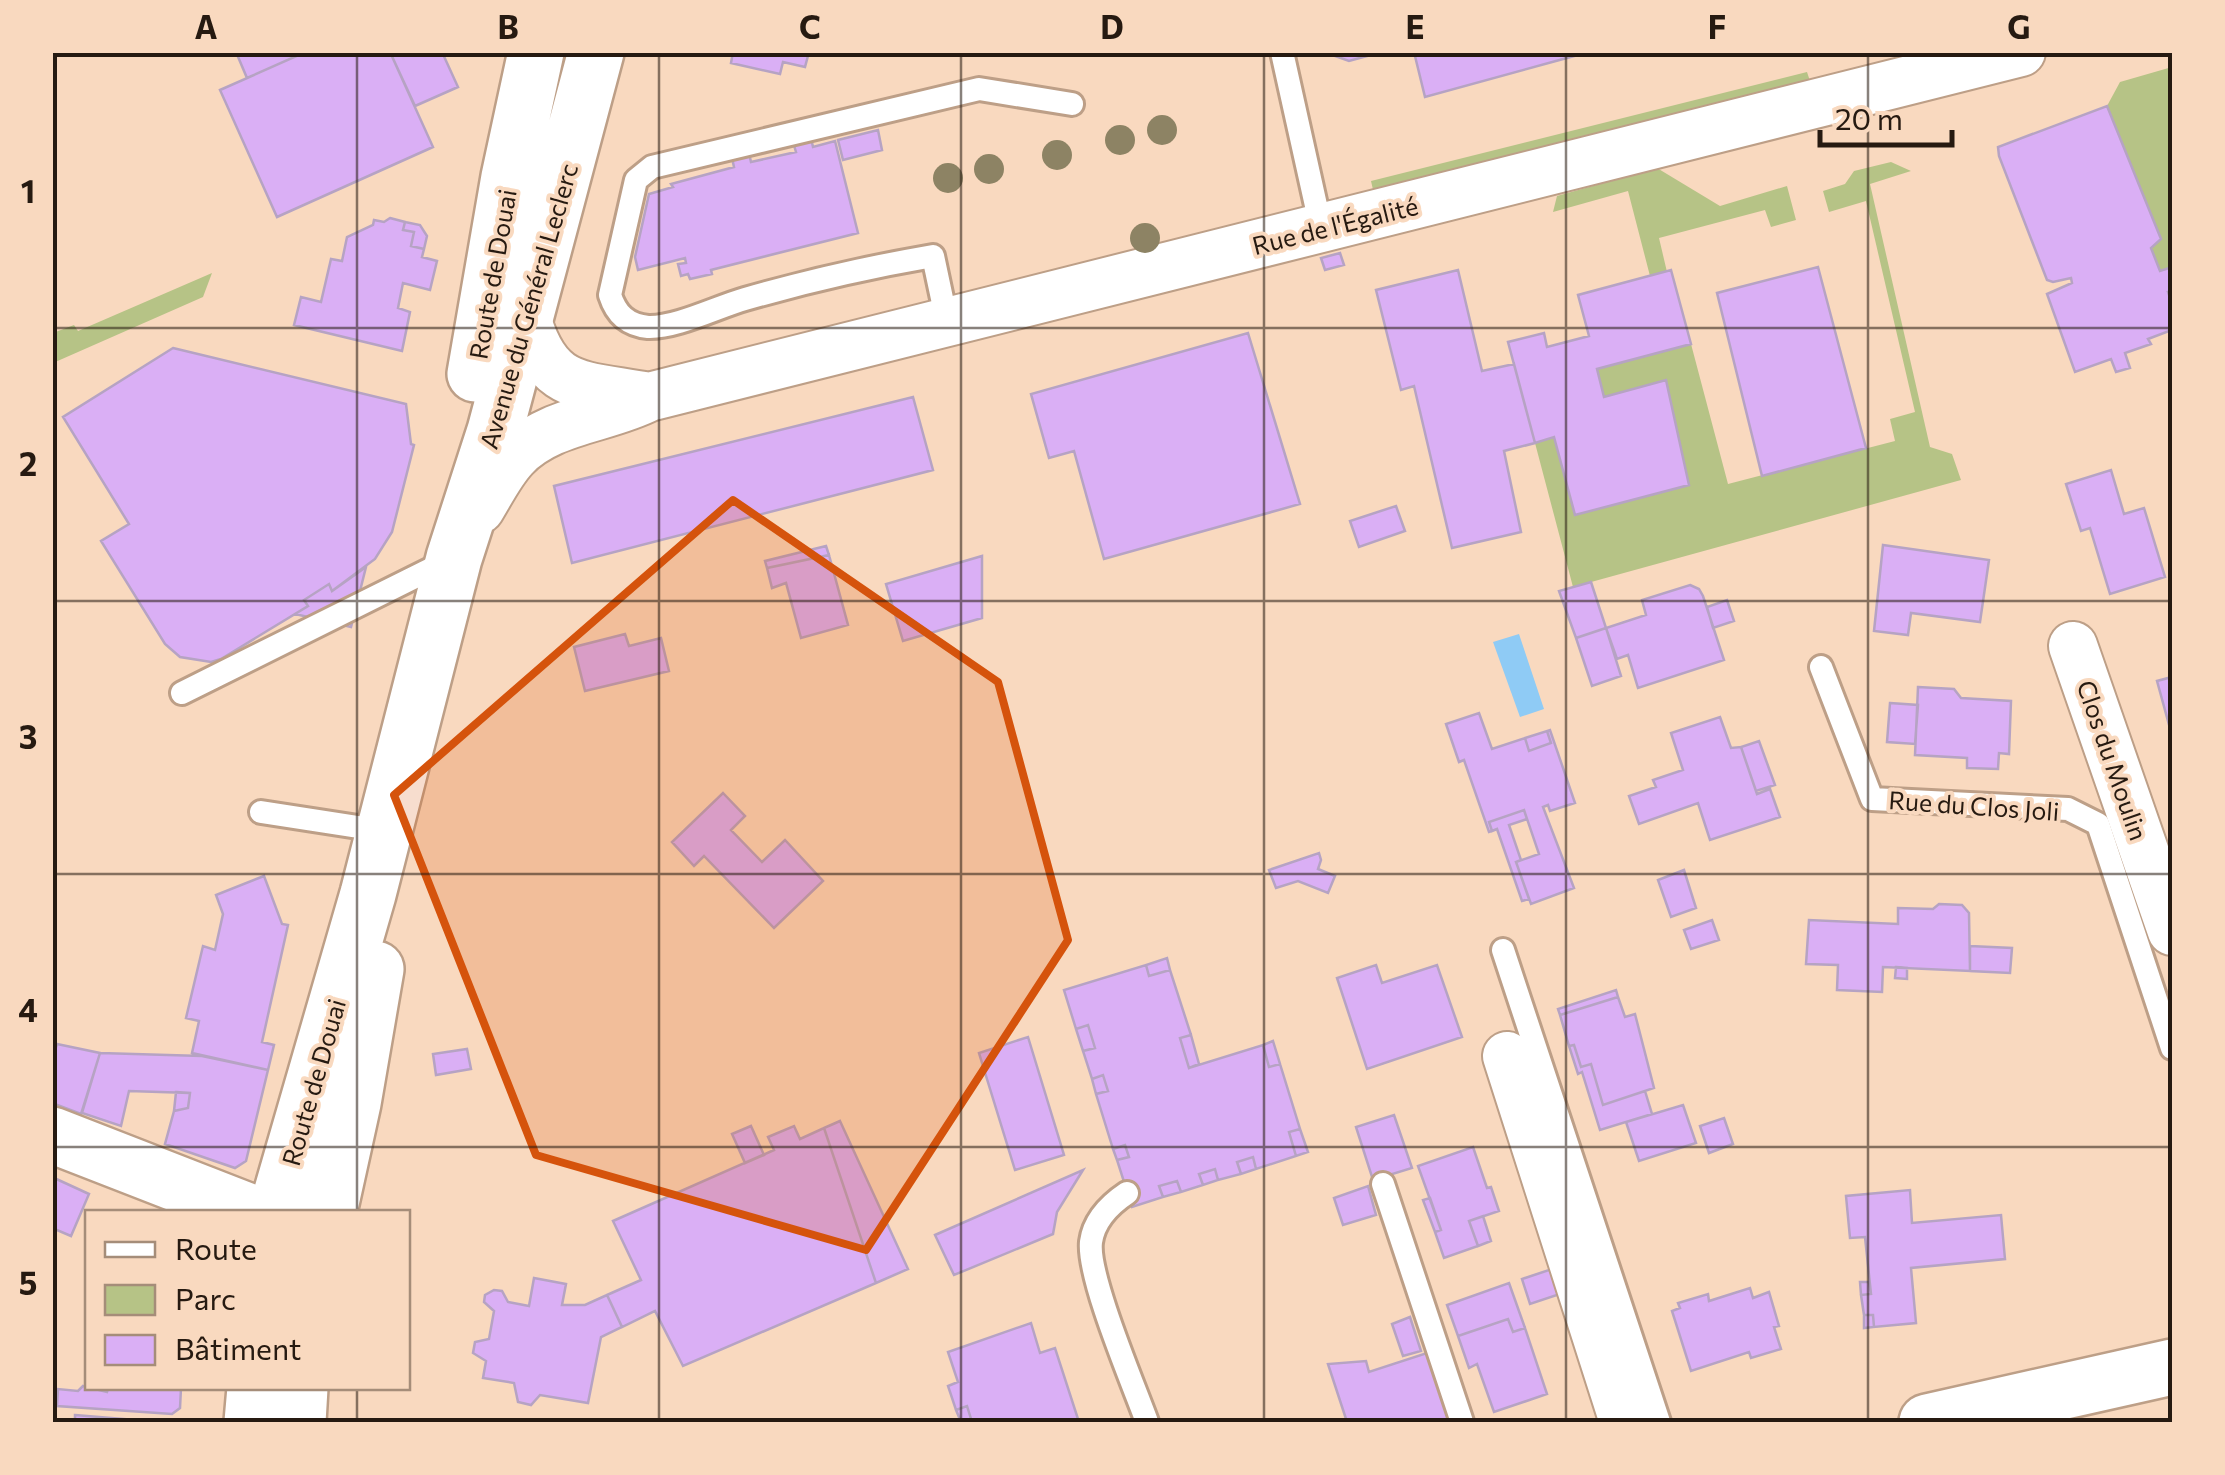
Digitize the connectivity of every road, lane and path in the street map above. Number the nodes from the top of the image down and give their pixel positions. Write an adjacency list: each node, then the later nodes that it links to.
1 (536, 52): 10 (main road, Route de Douai)
2 (596, 52): 7 (main road, Avenue du Général Leclerc)
3 (1282, 52): 6 (lane)
4 (2021, 52): 6 (street, Rue de l'Égalité)
5 (1072, 104): 8 (lane)
6 (1321, 228): 8 (street, Rue de l'Égalité)
7 (526, 313): 9 (street, Rue de l'Égalité); 10 (main road, Avenue du Général Leclerc)
8 (947, 322): 9 (street, Rue de l'Égalité)
9 (649, 397): 10 (street, Rue de l'Égalité)
10 (454, 558): 13 (lane); 15 (main road)
11 (2073, 646): 16 (street, Clos du Moulin)
12 (1821, 667): 18 (lane, Rue du Clos Joli)
13 (182, 693)
14 (261, 812): 15 (lane)
15 (390, 833): 24 (main road, Route de Douai); 25 (main road)
16 (2172, 930)
17 (1502, 950): 34 (lane)
18 (2172, 1048)
19 (1507, 1056): 33 (street)
20 (52, 1135): 23 (main road)
21 (1383, 1184): 32 (lane)
22 (1126, 1193): 31 (lane)
23 (245, 1210)
24 (277, 1210)
25 (329, 1210)
26 (2172, 1368): 35 (main road)
27 (254, 1390): 29 (main road)
28 (300, 1390): 30 (main road)
29 (252, 1422)
30 (298, 1422)
31 (1147, 1422)
32 (1462, 1422)
33 (1624, 1422)
34 (1659, 1422)
35 (1927, 1422)

